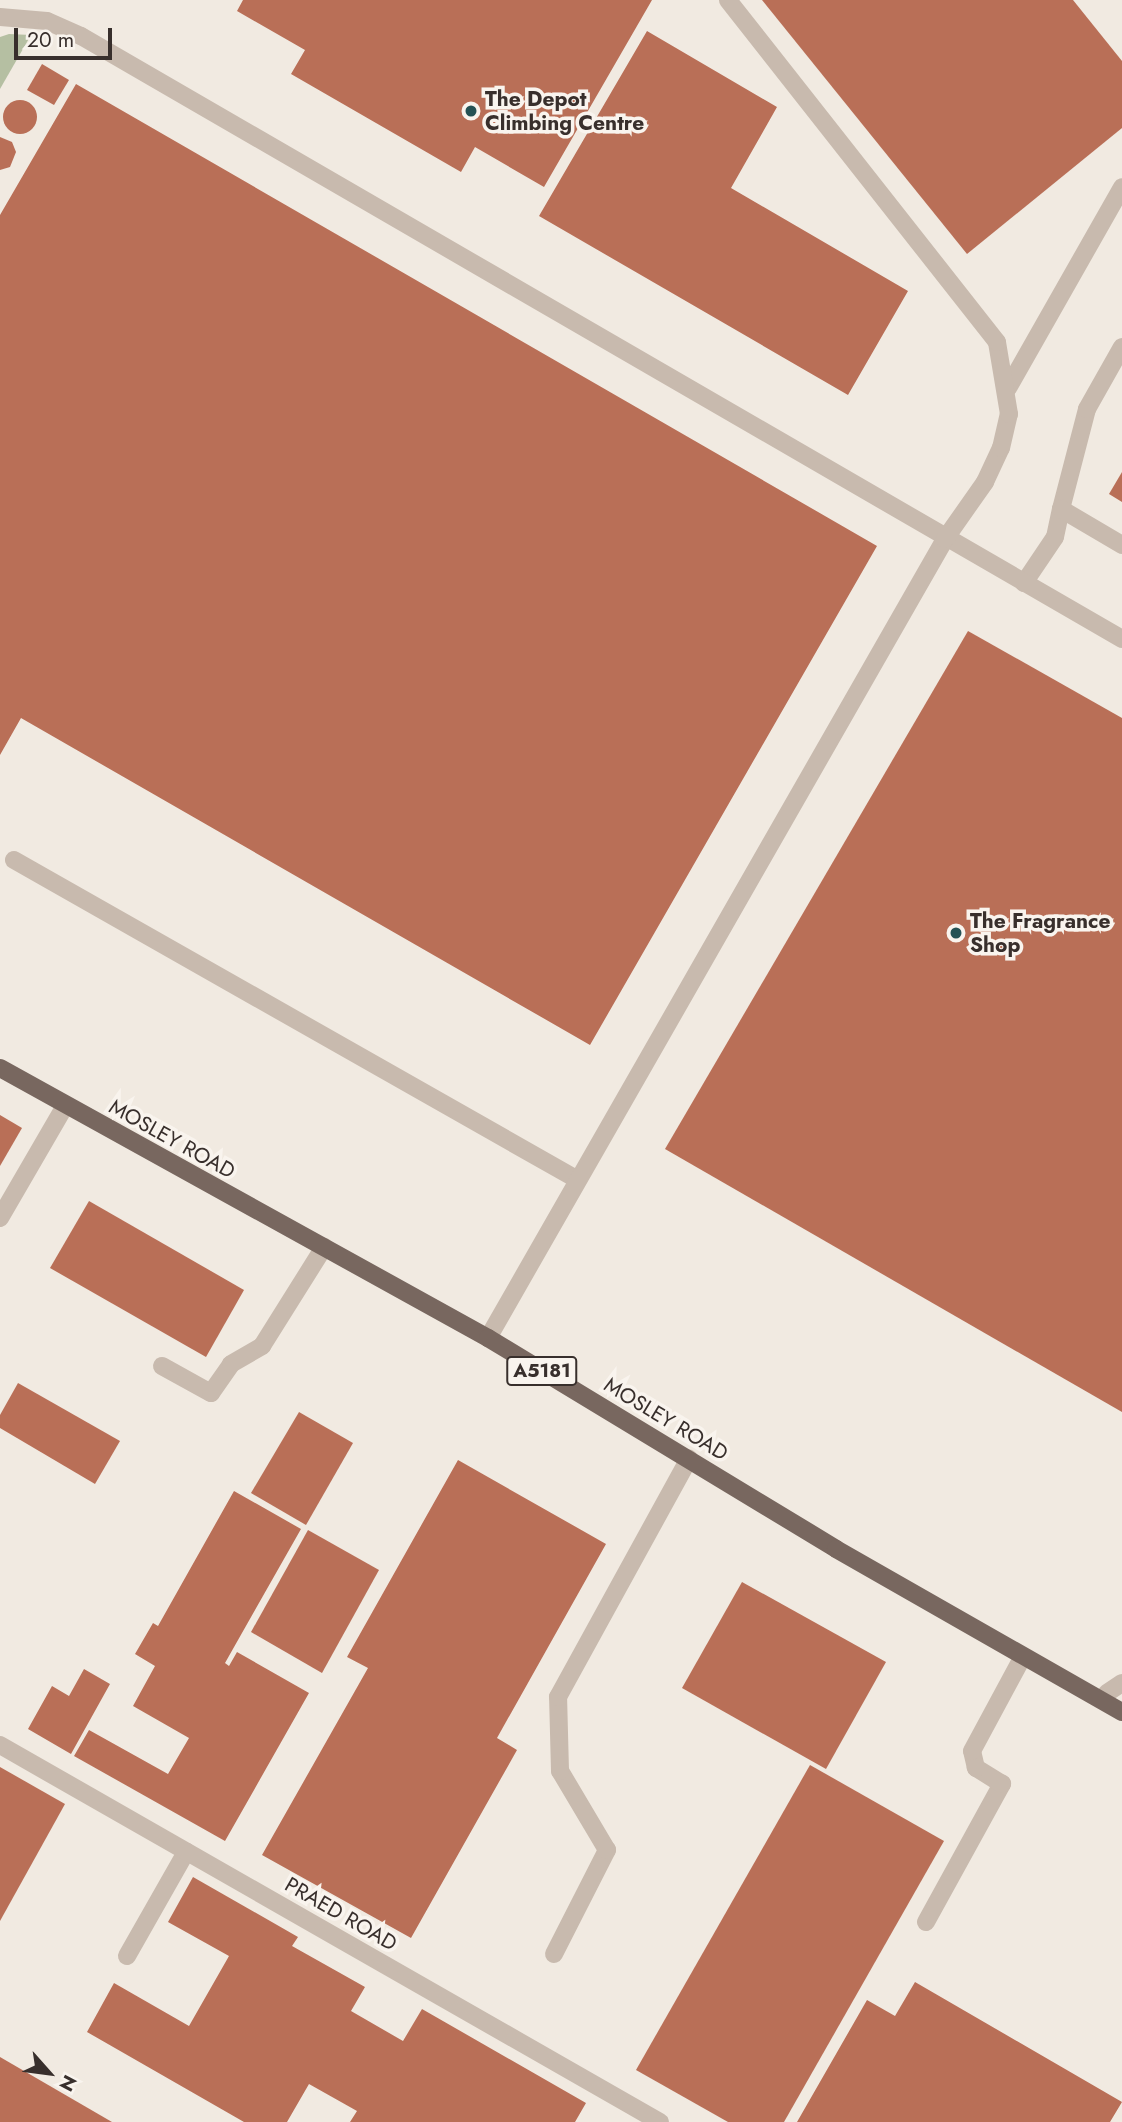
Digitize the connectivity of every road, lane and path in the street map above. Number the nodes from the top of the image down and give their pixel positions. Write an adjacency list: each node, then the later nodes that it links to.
1 (728, 0): 5 (street)
2 (0, 17): 7 (street)
3 (1122, 187): 5 (street)
4 (1122, 347): 6 (street)
5 (1008, 388): 7 (street)
6 (1061, 509): 8 (street); 9 (street)
7 (945, 539): 9 (street); 14 (street)
8 (1122, 545)
9 (1024, 583): 10 (street)
10 (1122, 639)
11 (13, 860): 14 (street)
12 (0, 1069): 13 (main road, MOSLEY ROAD / A5181)
13 (65, 1106): 15 (street); 16 (main road, MOSLEY ROAD / A5181)
14 (578, 1180): 17 (street)
15 (0, 1218)
16 (324, 1247): 17 (main road, MOSLEY ROAD / A5181); 18 (street)
17 (488, 1338): 19 (main road, MOSLEY ROAD / A5181)
18 (162, 1366)
19 (690, 1459): 20 (main road, MOSLEY ROAD / A5181); 27 (street)
20 (1022, 1658): 21 (main road, MOSLEY ROAD / A5181); 26 (street)
21 (1076, 1688): 22 (main road, A5181); 23 (main road, MOSLEY ROAD / A5181)
22 (1117, 1692)
23 (1122, 1712)
24 (0, 1745): 25 (street, PRAED ROAD)
25 (186, 1852): 28 (street); 29 (street, PRAED ROAD)
26 (926, 1922)
27 (554, 1954)
28 (127, 1956)
29 (660, 2122)

